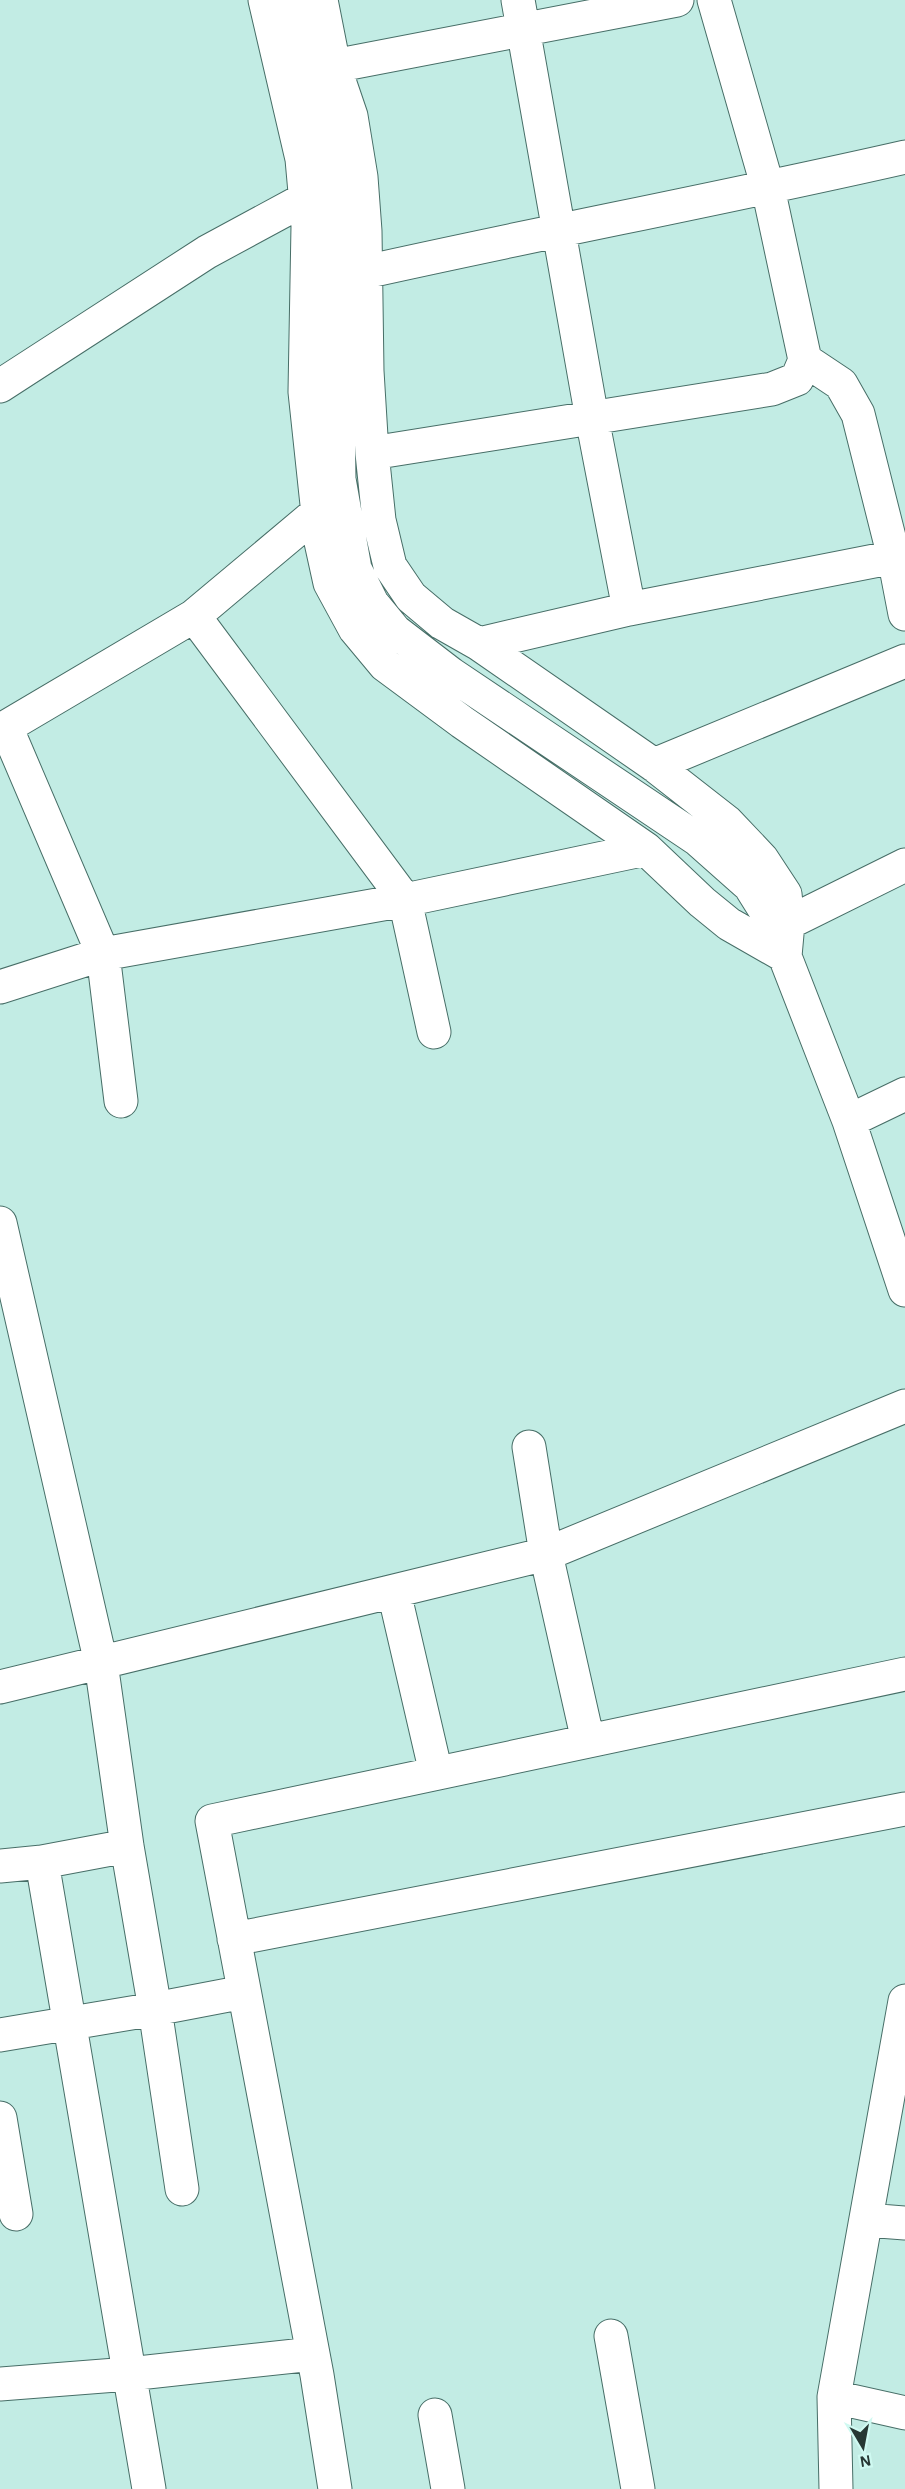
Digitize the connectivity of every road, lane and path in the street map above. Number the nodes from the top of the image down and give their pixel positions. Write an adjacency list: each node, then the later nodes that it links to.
1 (265, 0): 10 (street)
2 (289, 0): 31 (street)
3 (321, 0): 7 (street)
4 (677, 0): 6 (street)
5 (714, 0): 9 (street)
6 (521, 15): 7 (street); 11 (street)
7 (334, 66): 12 (street)
8 (905, 157): 9 (street)
9 (768, 188): 11 (street); 13 (street)
10 (305, 199): 14 (street); 17 (street)
11 (558, 229): 12 (street); 15 (street)
12 (364, 272): 16 (street)
13 (805, 360): 15 (street); 18 (street)
14 (0, 386)
15 (592, 418): 16 (street); 19 (street)
16 (372, 453): 22 (street)
17 (318, 512): 21 (street); 26 (street)
18 (900, 556): 19 (street); 20 (street)
19 (629, 609): 22 (street)
20 (905, 614)
21 (194, 616): 24 (street); 28 (street)
22 (479, 644): 25 (street)
23 (905, 661): 25 (street)
24 (3, 724): 30 (street)
25 (654, 765): 29 (street)
26 (646, 849): 28 (street); 31 (street)
27 (905, 865): 29 (street)
28 (405, 900): 30 (street); 33 (street)
29 (788, 923): 31 (street)
30 (103, 954): 32 (street); 35 (street)
31 (785, 956): 36 (street)
32 (0, 987)
33 (434, 1032)
34 (905, 1094): 36 (street)
35 (121, 1101)
36 (849, 1121): 38 (street)
37 (0, 1223): 43 (street)
38 (905, 1290)
39 (905, 1406): 41 (street)
40 (529, 1447): 41 (street)
41 (546, 1554): 42 (street); 46 (street)
42 (394, 1592): 43 (street); 47 (street)
43 (101, 1663): 45 (street); 49 (street)
44 (905, 1674): 46 (street)
45 (0, 1687)
46 (588, 1741): 47 (street)
47 (436, 1773): 52 (street)
48 (905, 1809): 52 (street)
49 (128, 1846): 50 (street); 55 (street)
50 (42, 1862): 51 (street); 56 (street)
51 (0, 1866)
52 (234, 1939): 53 (street)
53 (244, 1992): 55 (street); 65 (street)
54 (905, 2001): 58 (street)
55 (155, 2009): 56 (street); 60 (street)
56 (70, 2024): 57 (street); 66 (street)
57 (0, 2035)
58 (902, 2038): 62 (street)
59 (0, 2118): 61 (street)
60 (182, 2189)
61 (16, 2214)
62 (866, 2220): 63 (street); 68 (street)
63 (905, 2223)
64 (611, 2336): 74 (street)
65 (313, 2354): 66 (street); 72 (street)
66 (129, 2374): 67 (street); 71 (street)
67 (0, 2384)
68 (834, 2397): 69 (street); 75 (street)
69 (905, 2413)
70 (435, 2415): 73 (street)
71 (149, 2489)
72 (335, 2489)
73 (448, 2489)
74 (638, 2489)
75 (836, 2489)

